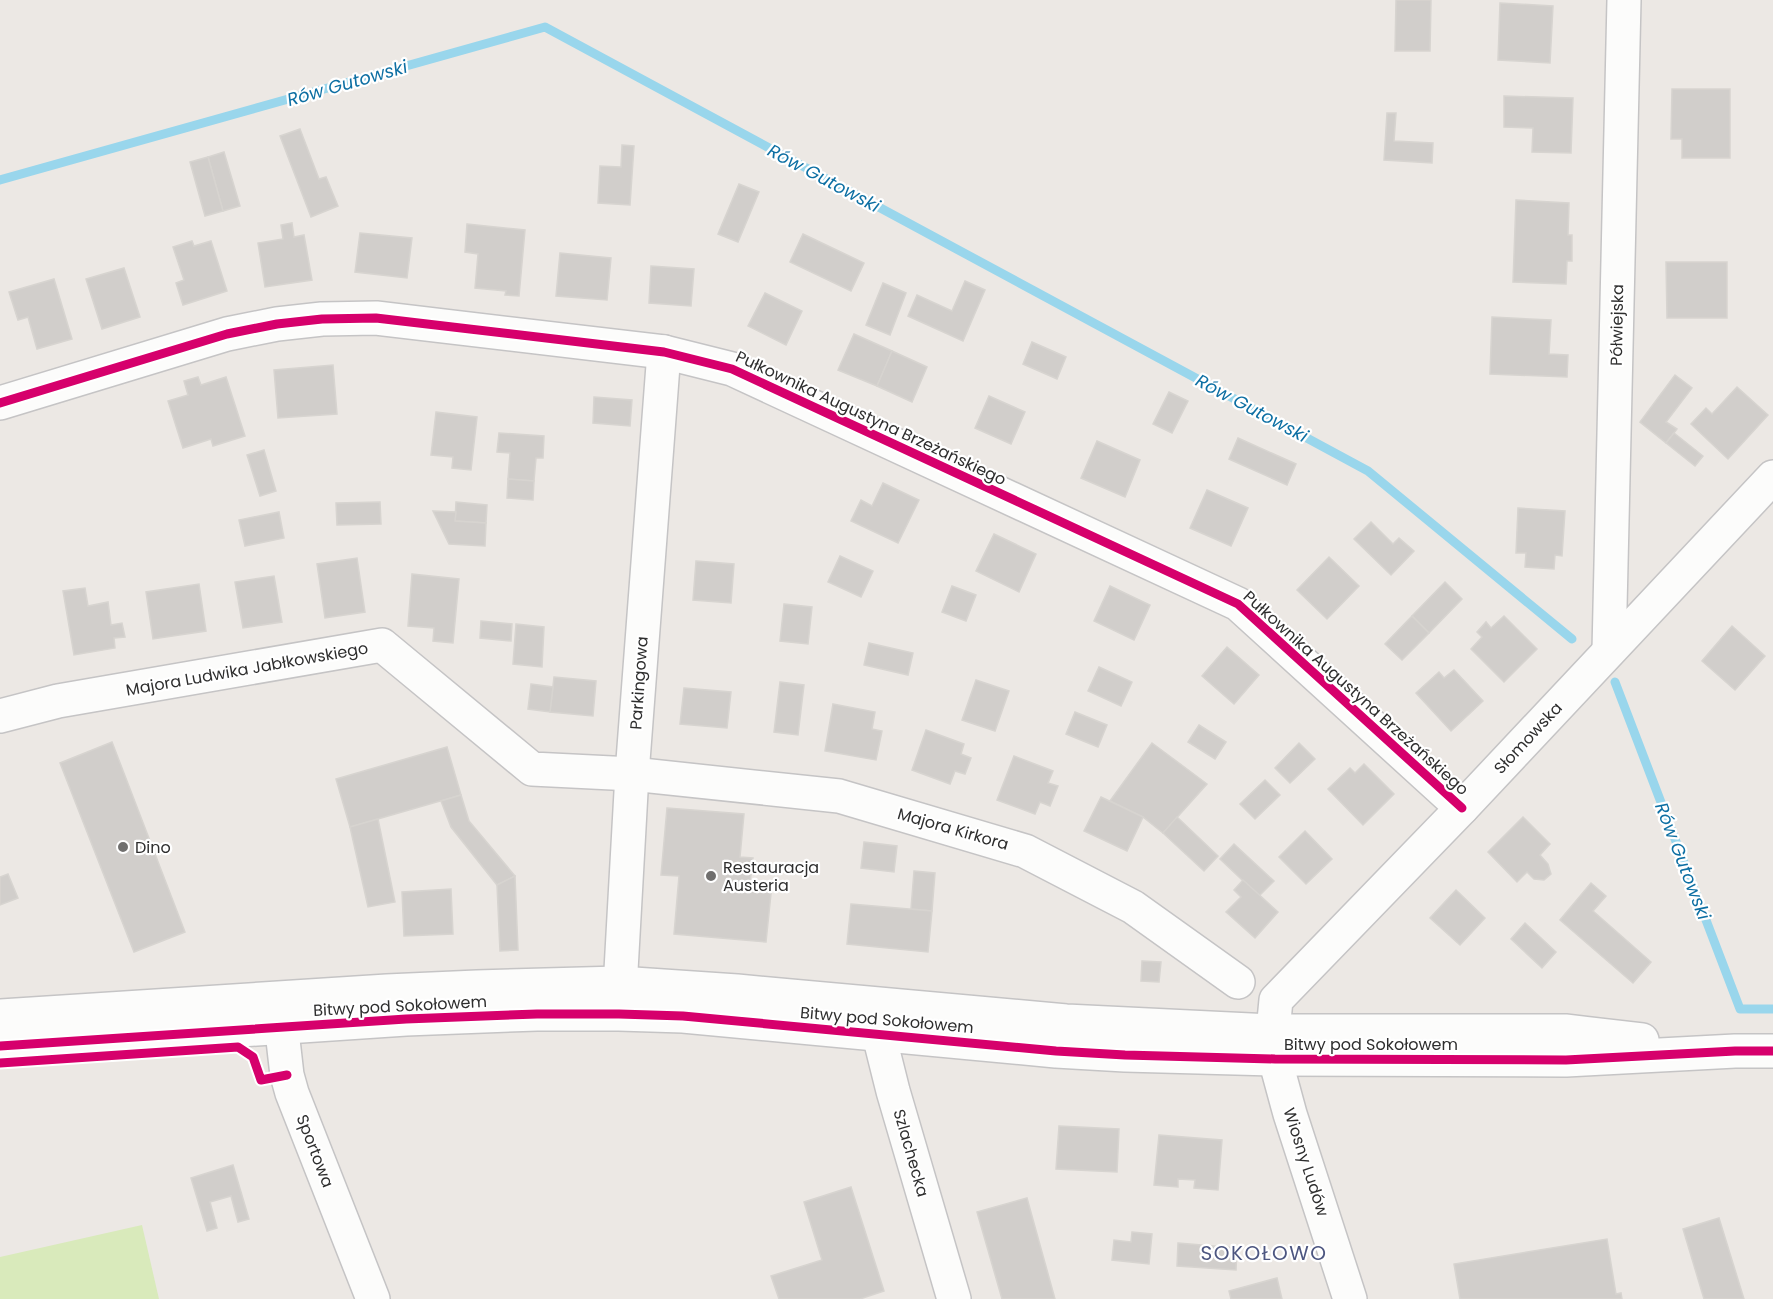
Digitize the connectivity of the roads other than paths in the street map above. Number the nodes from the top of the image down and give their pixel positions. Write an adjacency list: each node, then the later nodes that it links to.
1 (1624, 0): 5 (street, Półwiejska)
2 (664, 352): 3 (street, Pułkownika Augustyna Brzeżańskiego); 7 (street, Parkingowa); 8 (street, Pułkownika Augustyna Brzeżańskiego)
3 (0, 404)
4 (1773, 477): 5 (street, Słomowska)
5 (1609, 651): 8 (street, Słomowska)
6 (0, 716): 7 (street, Majora Ludwika Jabłkowskiego)
7 (632, 774): 9 (street, Majora Kirkora); 10 (street, Parkingowa)
8 (1462, 808): 14 (street, Słomowska)
9 (1238, 982)
10 (619, 999): 11 (street, Bitwy pod Sokołowem); 13 (street, Bitwy pod Sokołowem)
11 (279, 1013): 12 (street, Bitwy pod Sokołowem); 15 (street, Bitwy pod Sokołowem); 18 (street, Sportowa)
12 (0, 1016)
13 (880, 1020): 14 (street, Bitwy pod Sokołowem); 17 (street, Szlachecka)
14 (1274, 1045): 16 (street, Bitwy pod Sokołowem); 19 (street, Wiosny Ludów)
15 (0, 1047)
16 (1773, 1052)
17 (944, 1296)
18 (373, 1299)
19 (1350, 1299)

